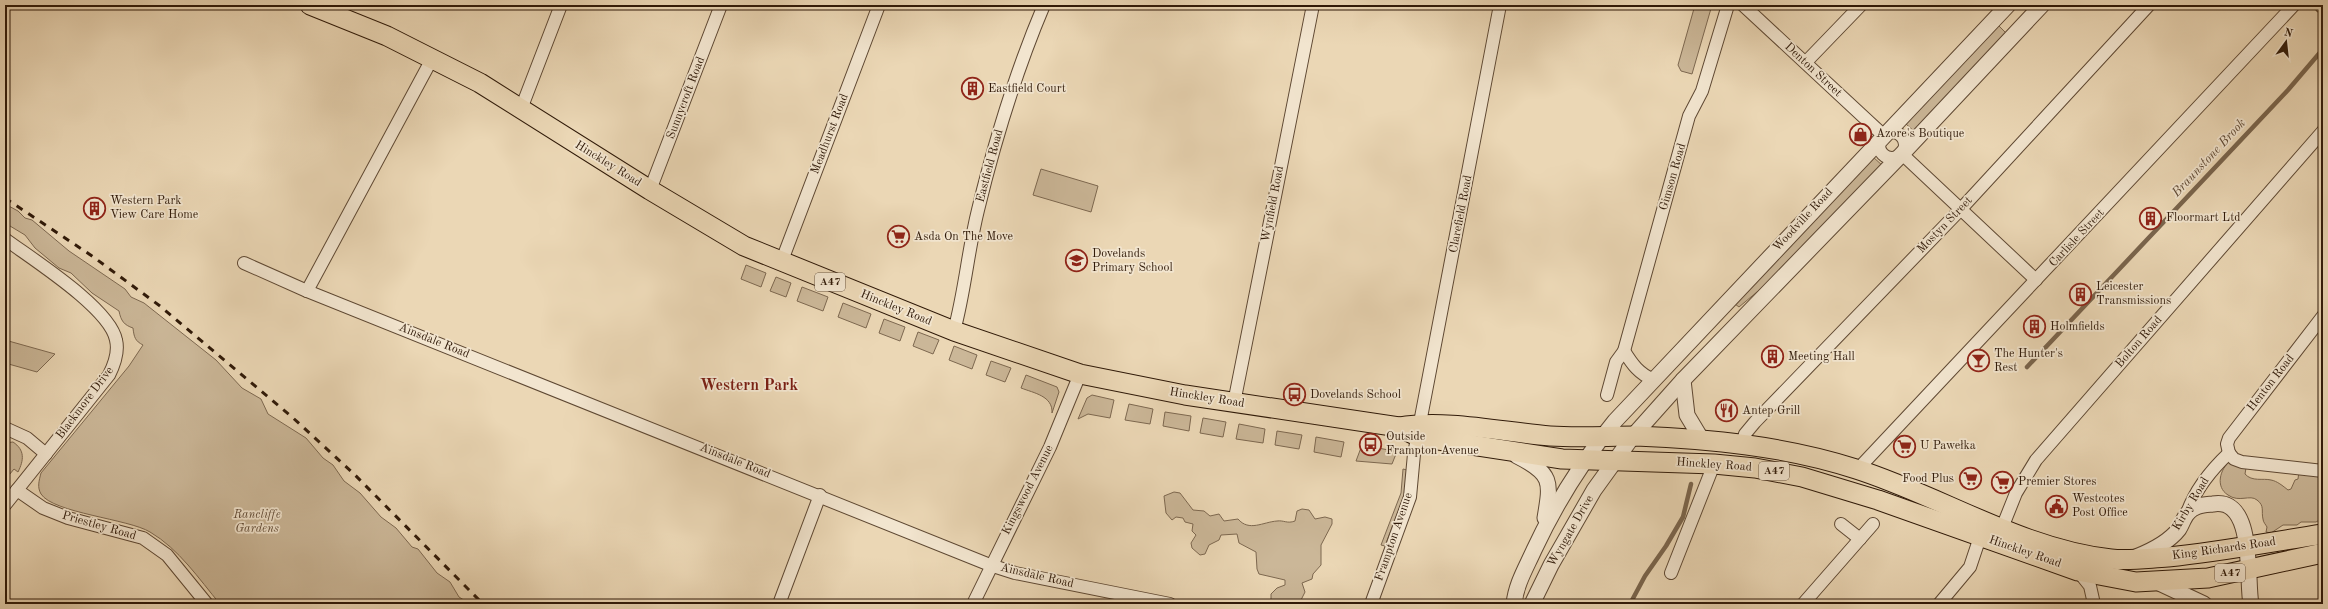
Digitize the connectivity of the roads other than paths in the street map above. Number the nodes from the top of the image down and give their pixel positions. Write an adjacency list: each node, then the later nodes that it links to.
1 (310, 5): 16 (main road, Hinckley Road / A47)
2 (561, 5): 18 (street)
3 (721, 5): 22 (street, Sunnycroft Road)
4 (879, 5): 26 (street, Meadhurst Road)
5 (1044, 5): 30 (street, Eastfield Road)
6 (1313, 5): 36 (street, Wynfield Road)
7 (1500, 5): 38 (street, Clarefield Road)
8 (1728, 5): 31 (street, Gimson Road)
9 (1743, 5): 17 (street, Denton Street)
10 (1861, 5): 17 (street)
11 (2042, 5): 15 (street, Woodville Road)
12 (2149, 5): 23 (street, Mostyn Street)
13 (2294, 5): 27 (street, Carlisle Street)
14 (2004, 9): 15 (street); 20 (street, Woodville Road)
15 (2018, 30): 21 (street, Woodville Road)
16 (433, 58): 18 (main road, Hinckley Road / A47); 28 (street)
17 (1806, 62): 20 (street, Denton Street)
18 (521, 109): 22 (main road, Hinckley Road / A47)
19 (2323, 131): 57 (street, Bolton Road)
20 (1883, 135): 21 (street); 21 (street); 33 (street, Woodville Road)
21 (1902, 154): 23 (street); 34 (street, Woodville Road)
22 (650, 190): 26 (main road, Hinckley Road / A47)
23 (1960, 210): 27 (street); 42 (street, Mostyn Street)
24 (5, 239): 45 (street, Blackmore Drive)
25 (244, 263): 28 (street, Ainsdale Road)
26 (781, 263): 30 (main road, Hinckley Road / A47)
27 (2036, 280): 49 (street, Carlisle Street)
28 (307, 291): 52 (street, Ainsdale Road)
29 (2323, 316): 44 (street, Henton Road)
30 (954, 332): 32 (main road, Hinckley Road / A47)
31 (1624, 351): 33 (street); 35 (street, Gimson Road)
32 (1080, 374): 36 (main road, Hinckley Road / A47); 65 (street, Kingswood Avenue)
33 (1654, 380): 40 (street, Woodville Road)
34 (1683, 380): 39 (street, Woodville Road); 41 (street)
35 (1608, 395)
36 (1234, 403): 38 (main road, Hinckley Road / A47)
37 (5, 428): 45 (street)
38 (1420, 430): 40 (main road, Hinckley Road / A47); 43 (main road, Hinckley Road / A47); 75 (street, Frampton Avenue)
39 (1633, 436): 40 (main road, Hinckley Road / A47); 41 (main road, Hinckley Road / A47); 47 (street, Woodville Road)
40 (1602, 437): 46 (street, Wyngate Drive)
41 (1702, 440): 42 (main road, Hinckley Road / A47)
42 (1742, 444): 49 (main road, Hinckley Road / A47)
43 (1509, 451): 46 (main road, Hinckley Road / A47); 58 (street)
44 (2229, 453): 50 (street); 54 (street, Kirby Road)
45 (46, 454): 51 (street, Blackmore Drive)
46 (1584, 461): 47 (main road, Hinckley Road / A47); 58 (street, Wyngate Drive)
47 (1615, 461): 48 (main road, Hinckley Road / A47); 77 (street, Wyngate Drive)
48 (1714, 464): 60 (main road, Hinckley Road / A47); 68 (street)
49 (1858, 469): 57 (main road, Hinckley Road / A47)
50 (2323, 471)
51 (17, 490): 53 (street, Blackmore Drive); 71 (street, Priestley Road)
52 (820, 495): 65 (street, Ainsdale Road); 72 (street)
53 (5, 505)
54 (2187, 513): 62 (street); 64 (street, Kirby Road)
55 (1841, 524): 61 (street)
56 (1873, 524): 61 (street)
57 (2002, 528): 64 (main road, Hinckley Road / A47)
58 (1542, 532): 76 (street, Wyngate Drive)
59 (2323, 534): 62 (main road, King Richards Road / A47)
60 (1980, 537): 67 (main road, Hinckley Road / A47); 79 (street)
61 (1860, 539): 78 (street)
62 (2246, 546): 64 (main road, King Richards Road / A47); 66 (street)
63 (2323, 553): 66 (main road, King Richards Road / A47)
64 (2125, 561)
65 (990, 565): 73 (street, Kingswood Avenue); 74 (street, Ainsdale Road)
66 (2249, 569): 70 (main road, King Richards Road / A47); 82 (street)
67 (2078, 571): 69 (main road, Hinckley Road / A47); 80 (street)
68 (1671, 573)
69 (2136, 582): 70 (main road, King Richards Road / A47)
70 (2158, 582): 81 (street)
71 (207, 604)
72 (780, 604)
73 (973, 604)
74 (1170, 604)
75 (1371, 604)
76 (1514, 604)
77 (1532, 604)
78 (1803, 604)
79 (1939, 604)
80 (2094, 604)
81 (2204, 604)
82 (2251, 604)

